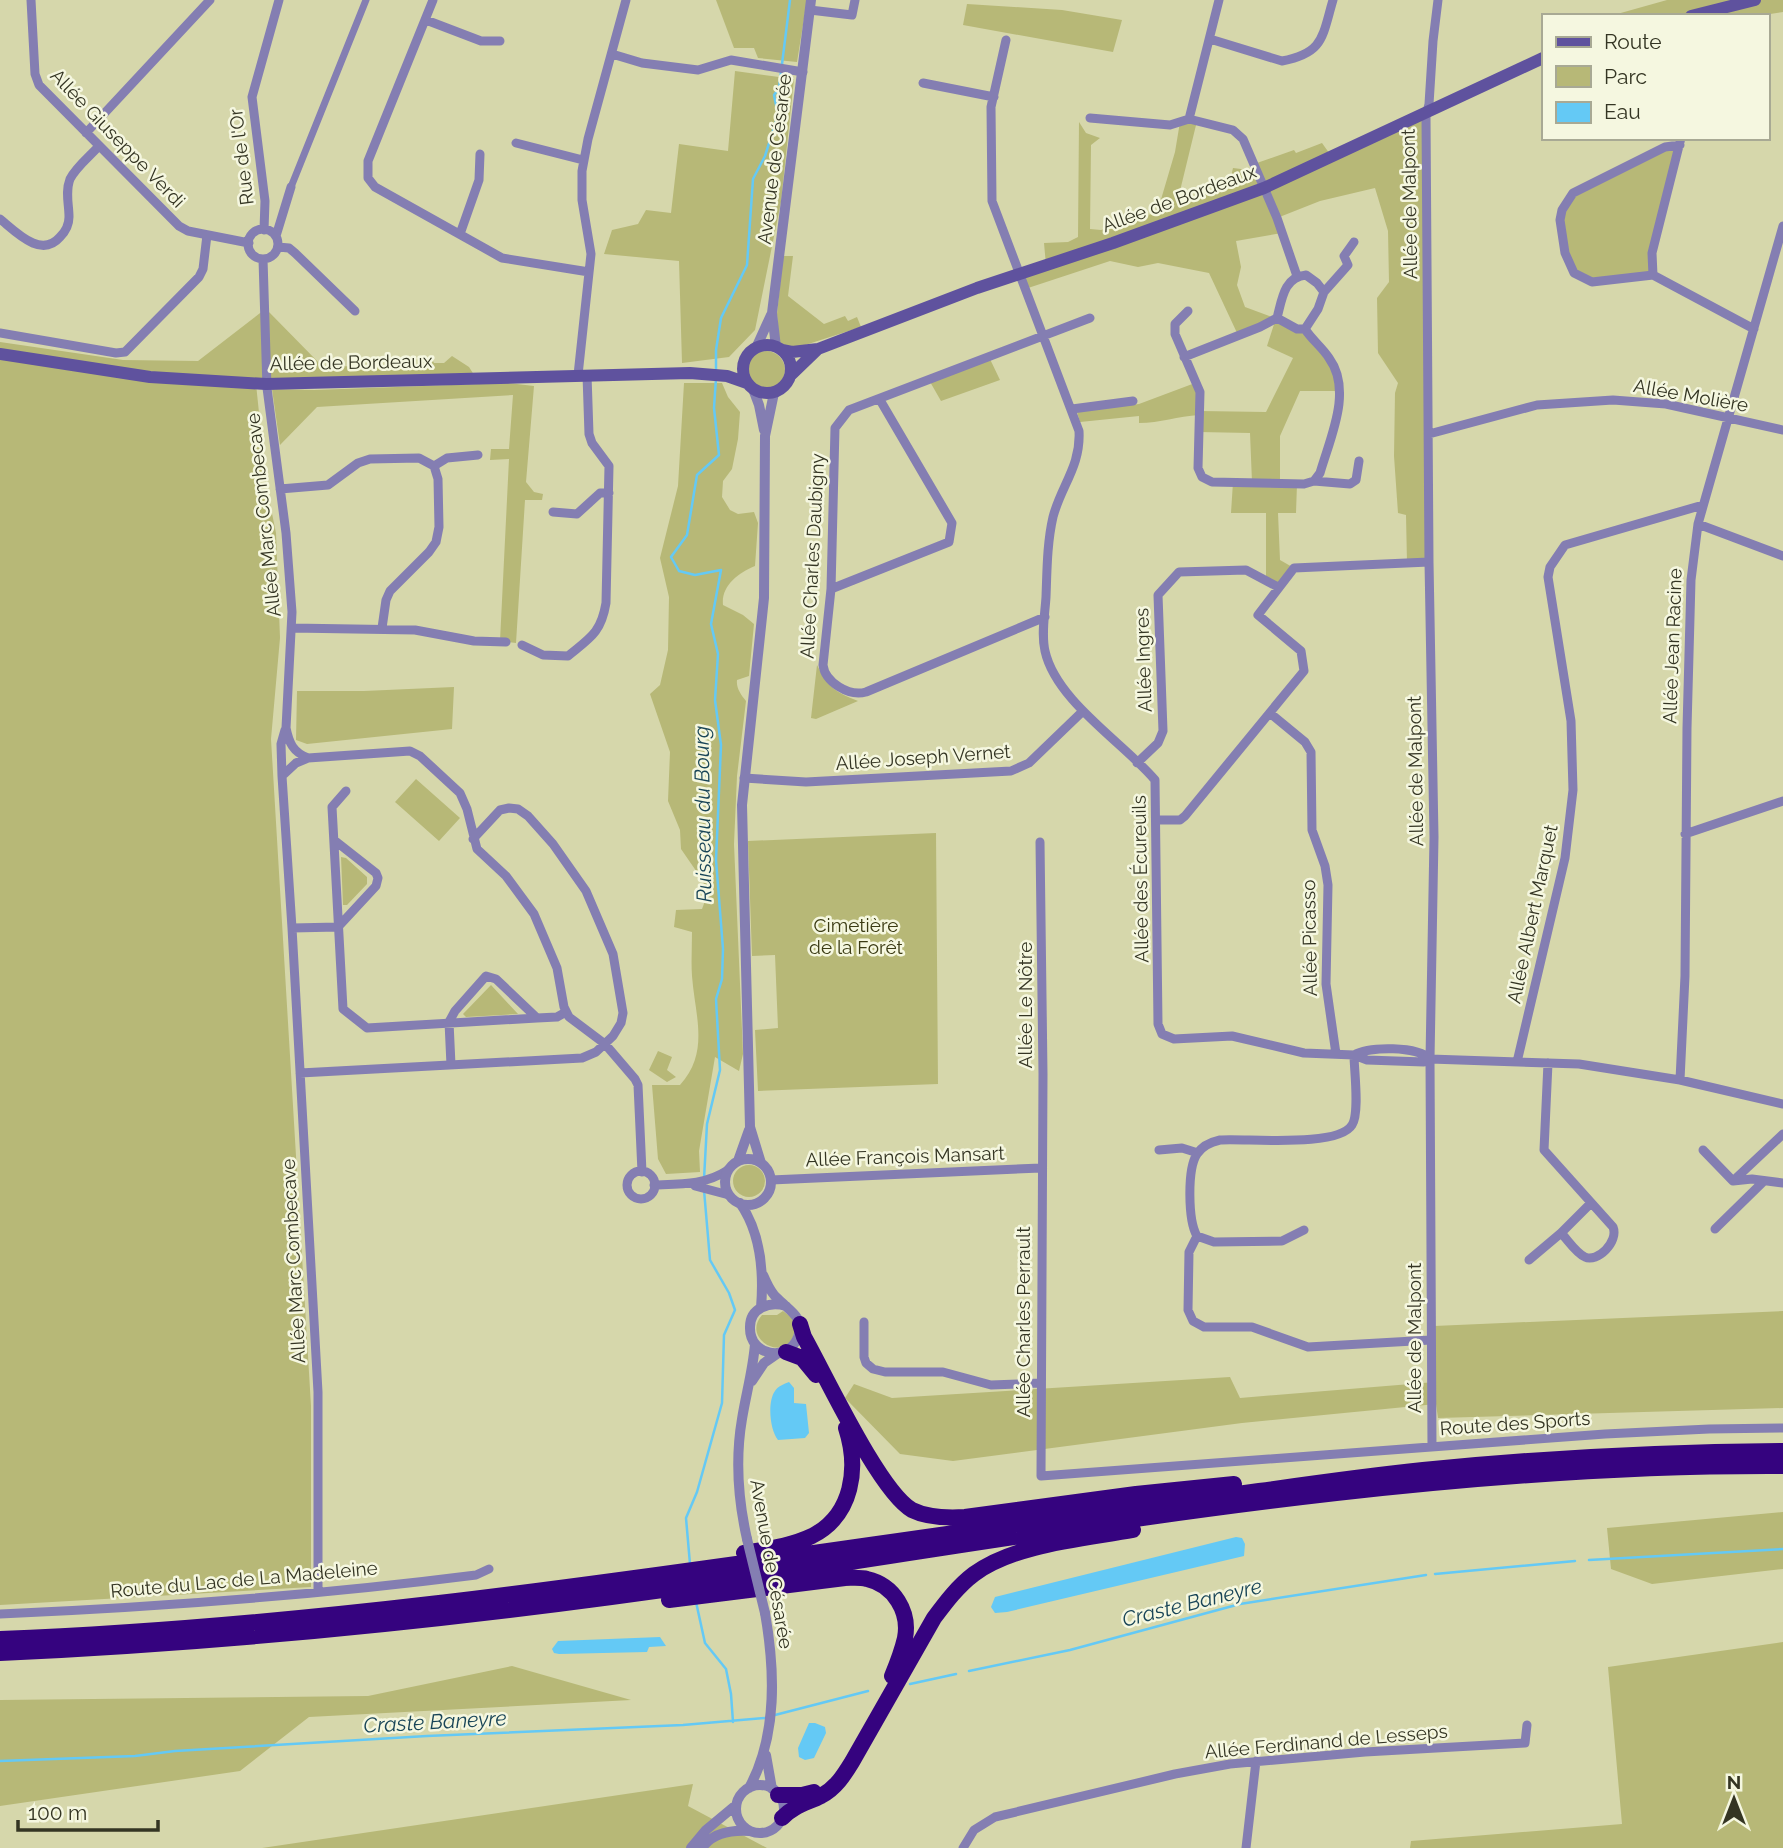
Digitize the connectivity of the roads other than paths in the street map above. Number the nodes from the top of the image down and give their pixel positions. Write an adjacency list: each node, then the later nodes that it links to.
1 (31, 0): 26 (street, Allée Giuseppe Verdi)
2 (210, 0): 26 (street)
3 (279, 0): 36 (street, Rue de l'Or)
4 (366, 0): 32 (street)
5 (433, 0): 14 (street)
6 (626, 0): 18 (street)
7 (855, 0): 12 (street, Avenue de Césarée)
8 (1219, 0): 15 (street)
9 (1333, 0): 15 (street)
10 (1438, 0): 23 (street, Allée de Malpont)
11 (1755, 0): 13 (main road)
12 (811, 5): 20 (street, Avenue de Césarée)
13 (1698, 14)
14 (426, 20): 17 (street); 37 (street)
15 (1210, 39): 25 (street)
16 (1006, 40): 22 (street, Allée des Écureuils)
17 (500, 41)
18 (612, 54): 20 (street); 31 (street)
19 (1542, 58): 23 (main road, Allée de Bordeaux)
20 (803, 72): 51 (street, Avenue de Césarée)
21 (923, 83): 22 (street)
22 (994, 97): 45 (street, Allée des Écureuils)
23 (1427, 111): 33 (main road, Allée de Bordeaux); 75 (street, Allée de Malpont)
24 (1090, 118): 25 (street)
25 (1189, 119): 33 (street)
26 (86, 133): 29 (street, Allée Giuseppe Verdi)
27 (516, 142): 31 (street)
28 (1681, 142): 46 (street); 46 (street)
29 (99, 146): 34 (street); 38 (street, Allée Giuseppe Verdi)
30 (480, 154): 37 (street)
31 (583, 160): 44 (street)
32 (292, 187): 39 (street, Rue de l'Or)
33 (1264, 188): 45 (main road, Allée de Bordeaux); 47 (street)
34 (0, 219)
35 (1783, 226): 55 (street, Allée Jean Racine)
36 (264, 230): 39 (street); 41 (street)
37 (460, 234): 44 (street)
38 (207, 235): 41 (street, Allée Giuseppe Verdi); 56 (street)
39 (276, 236): 42 (street)
40 (1354, 242): 48 (street)
41 (248, 243): 43 (street)
42 (278, 247): 43 (street); 50 (street)
43 (263, 259): 67 (street)
44 (589, 272): 65 (street)
45 (1019, 273): 57 (street, Allée des Écureuils); 60 (main road, Allée de Bordeaux)
46 (1653, 275): 55 (street)
47 (1297, 276): 48 (street); 53 (street)
48 (1324, 292): 54 (street)
49 (1188, 311): 62 (street)
50 (355, 312)
51 (772, 313): 58 (street, Avenue de Césarée); 59 (street, Avenue de Césarée)
52 (1090, 318): 57 (street)
53 (1277, 318): 54 (street); 62 (street)
54 (1305, 329): 80 (street)
55 (1754, 329): 73 (street, Allée Jean Racine)
56 (0, 333)
57 (1044, 337): 70 (street, Allée Charles Daubigny); 72 (street, Allée des Écureuils)
58 (756, 348): 59 (main road); 63 (main road)
59 (779, 349): 60 (main road, Allée de Bordeaux); 66 (main road)
60 (818, 349): 66 (main road, Allée de Bordeaux)
61 (0, 354): 67 (main road, Allée de Bordeaux)
62 (1184, 357): 80 (street)
63 (745, 359): 64 (main road, Allée de Bordeaux); 68 (main road)
64 (724, 371): 65 (main road, Allée de Bordeaux); 68 (main road, Allée de Bordeaux)
65 (583, 375): 67 (main road, Allée de Bordeaux); 82 (street)
66 (790, 376): 69 (main road)
67 (266, 384): 81 (street, Allée Marc Combecave)
68 (750, 386): 69 (main road); 76 (street)
69 (774, 393): 76 (street)
70 (880, 400): 89 (street, Allée Charles Daubigny); 89 (street)
71 (1133, 401): 72 (street)
72 (1072, 409): 90 (street, Allée des Écureuils)
73 (1726, 418): 74 (street, Allée Molière); 75 (street, Allée Molière); 83 (street, Allée Jean Racine)
74 (1783, 430)
75 (1429, 434): 87 (street, Allée de Malpont)
76 (765, 436): 101 (street)
77 (478, 455): 79 (street)
78 (1359, 461): 80 (street)
79 (434, 466): 81 (street); 92 (street)
80 (1314, 481)
81 (280, 489): 91 (street, Allée Marc Combecave)
82 (609, 493): 84 (street); 94 (street)
83 (1703, 505): 85 (street, Allée Jean Racine); 118 (street, Allée Albert Marquet)
84 (553, 512)
85 (1698, 524): 86 (street); 105 (street, Allée Jean Racine)
86 (1783, 556)
87 (1429, 562): 88 (street); 117 (street, Allée de Malpont)
88 (1278, 587): 96 (street); 99 (street, Allée Ingres)
89 (831, 589): 90 (street, Allée Charles Daubigny)
90 (1045, 617): 95 (street, Allée des Écureuils)
91 (292, 628): 92 (street); 97 (street, Allée Marc Combecave)
92 (382, 628): 93 (street)
93 (506, 642)
94 (522, 645)
95 (1083, 711): 99 (street, Allée des Écureuils); 101 (street, Allée Joseph Vernet)
96 (1271, 713): 104 (street); 115 (street, Allée Picasso)
97 (286, 727): 98 (street, Allée Marc Combecave); 100 (street, Allée Marc Combecave)
98 (308, 758): 100 (street); 108 (street)
99 (1138, 763): 104 (street, Allée des Écureuils)
100 (282, 776): 110 (street, Allée Marc Combecave)
101 (744, 778): 124 (street)
102 (346, 791): 106 (street)
103 (1783, 801): 105 (street)
104 (1157, 820): 115 (street, Allée des Écureuils)
105 (1685, 834): 122 (street, Allée Jean Racine)
106 (334, 840): 109 (street); 109 (street)
107 (1040, 842): 131 (street, Allée Le Nôtre)
108 (475, 844): 111 (street); 114 (street)
109 (338, 927): 110 (street); 113 (street)
110 (292, 928): 121 (street, Allée Marc Combecave)
111 (566, 1012): 112 (street); 114 (street)
112 (537, 1018): 113 (street); 113 (street)
113 (449, 1022): 120 (street)
114 (605, 1044): 120 (street); 133 (street)
115 (1336, 1055): 116 (street, Allée des Écureuils)
116 (1354, 1055): 117 (street, Allée des Écureuils); 128 (street)
117 (1430, 1059): 118 (street, Allée des Écureuils); 155 (street, Allée de Malpont)
118 (1517, 1062): 119 (street, Allée des Écureuils)
119 (1548, 1063): 122 (street, Allée des Écureuils); 143 (street)
120 (451, 1065): 121 (street)
121 (300, 1073): 171 (street, Allée Marc Combecave)
122 (1679, 1080): 123 (street, Allée des Écureuils)
123 (1783, 1104)
124 (750, 1128): 129 (street); 130 (street)
125 (1783, 1134): 135 (street)
126 (1159, 1150): 128 (street)
127 (1703, 1150): 135 (street)
128 (1198, 1153): 148 (street)
129 (738, 1161): 130 (street); 132 (street)
130 (761, 1163): 134 (street)
131 (1041, 1168): 134 (street, Allée François Mansart); 158 (street, Allée Charles Perrault)
132 (728, 1170): 138 (street); 140 (street)
133 (642, 1172): 139 (street); 139 (street)
134 (771, 1180): 141 (street)
135 (1733, 1181): 136 (street)
136 (1764, 1181): 137 (street); 145 (street)
137 (1783, 1183)
138 (715, 1184): 139 (street); 140 (street)
139 (654, 1185)
140 (729, 1195): 142 (street)
141 (760, 1201): 142 (street); 144 (street)
142 (740, 1203): 144 (street)
143 (1591, 1203): 147 (street); 147 (street)
144 (754, 1228): 150 (street)
145 (1715, 1229)
146 (1304, 1230): 148 (street)
147 (1561, 1233): 149 (street)
148 (1197, 1236): 155 (street)
149 (1529, 1260)
150 (762, 1275): 151 (street); 152 (street)
151 (786, 1306): 152 (street); 154 (street)
152 (761, 1308): 156 (street)
153 (864, 1322): 158 (street)
154 (800, 1325): 157 (street); 164 (highway)
155 (1431, 1340): 161 (street, Allée de Malpont)
156 (755, 1344): 157 (street); 159 (street, Avenue de Césarée)
157 (781, 1353): 159 (street, Avenue de Césarée); 167 (highway)
158 (1040, 1383): 165 (street, Allée Charles Perrault)
159 (749, 1386): 177 (street, Avenue de Césarée, bridge)
160 (1783, 1428): 161 (street, Route des Sports)
161 (1432, 1447): 165 (street, Route des Sports)
162 (1783, 1451): 164 (highway)
163 (1783, 1465): 166 (highway)
164 (1424, 1470): 167 (highway)
165 (1041, 1476)
166 (1524, 1476): 170 (highway); 175 (highway)
167 (706, 1564): 169 (highway)
168 (489, 1569): 171 (street, Route du Lac de La Madeleine)
169 (682, 1581): 170 (highway); 173 (highway); 174 (highway)
170 (720, 1588): 175 (highway)
171 (318, 1592): 172 (street, Route du Lac de La Madeleine)
172 (0, 1614)
173 (0, 1639)
174 (0, 1653)
175 (892, 1686): 180 (highway); 182 (highway)
176 (1527, 1725): 178 (street, Allée Ferdinand de Lesseps)
177 (765, 1748): 179 (street, Avenue de Césarée); 180 (street, Avenue de Césarée)
178 (1256, 1761): 186 (street, Allée Ferdinand de Lesseps); 187 (street)
179 (749, 1788): 180 (street); 181 (street)
180 (775, 1792): 182 (street)
181 (736, 1805): 183 (street); 184 (street)
182 (782, 1818): 183 (street)
183 (750, 1831): 185 (street)
184 (691, 1848)
185 (702, 1848)
186 (963, 1848)
187 (1246, 1848)

